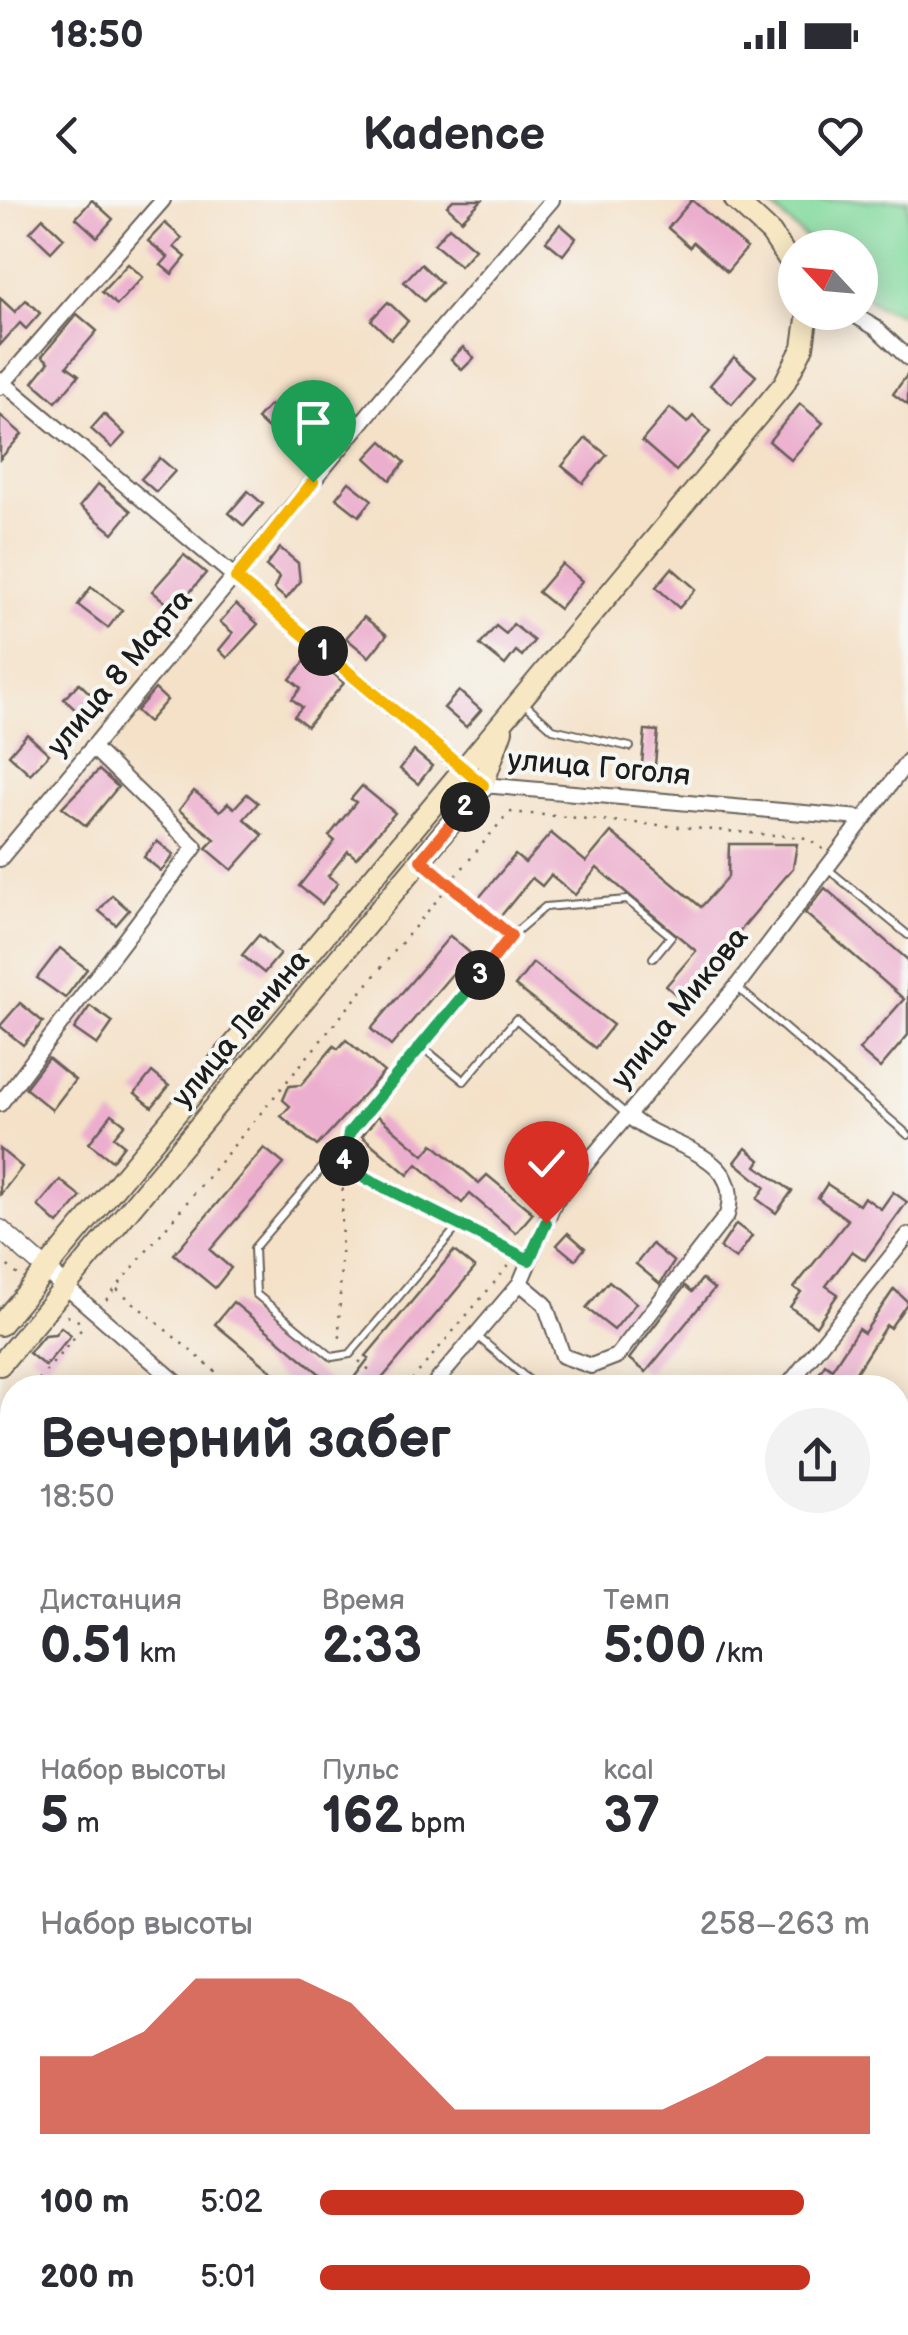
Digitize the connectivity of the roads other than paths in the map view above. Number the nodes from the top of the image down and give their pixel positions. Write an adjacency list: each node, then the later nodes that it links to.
1 (163, 200): 8 (street)
2 (552, 200): 9 (street, улица 8 Марта)
3 (738, 201): 4 (main road)
4 (778, 244)
5 (806, 330): 10 (main road, улица Ленина)
6 (878, 330): 7 (street)
7 (908, 358)
8 (1, 383): 9 (street, улица Гоголя)
9 (236, 578): 12 (street, улица 8 Марта); 15 (street, улица Гоголя)
10 (522, 700): 11 (main road, улица Ленина); 13 (lane)
11 (506, 719): 15 (main road, улица Ленина); 16 (main road, улица Ленина)
12 (92, 747): 18 (street, улица 8 Марта); 25 (street)
13 (630, 747)
14 (908, 761): 17 (street, улица Микова)
15 (464, 769): 16 (street, улица Гоголя); 32 (main road, улица Ленина)
16 (483, 785): 17 (street, улица Гоголя); 19 (main road, улица Ленина)
17 (861, 818): 20 (street, улица Микова)
18 (0, 860)
19 (421, 860): 22 (lane); 34 (main road, улица Ленина)
20 (828, 861): 21 (lane); 24 (street, улица Микова)
21 (908, 935)
22 (511, 936): 23 (lane); 26 (lane)
23 (653, 958)
24 (736, 986): 26 (street, улица Микова); 27 (lane)
25 (0, 1104)
26 (629, 1116): 31 (street, улица Микова); 33 (street)
27 (908, 1135)
28 (459, 1224): 28 (lane); 31 (lane)
29 (0, 1229): 32 (street)
30 (908, 1235): 41 (street)
31 (529, 1260): 33 (street, улица Микова)
32 (46, 1270): 34 (street); 35 (main road, улица Ленина)
33 (520, 1283): 36 (street, улица Микова)
34 (59, 1295): 37 (main road, улица Ленина); 38 (street)
35 (0, 1325)
36 (476, 1335): 39 (street, улица Микова); 40 (lane)
37 (0, 1366)
38 (168, 1375)
39 (442, 1375)
40 (523, 1375)
41 (796, 1375)

